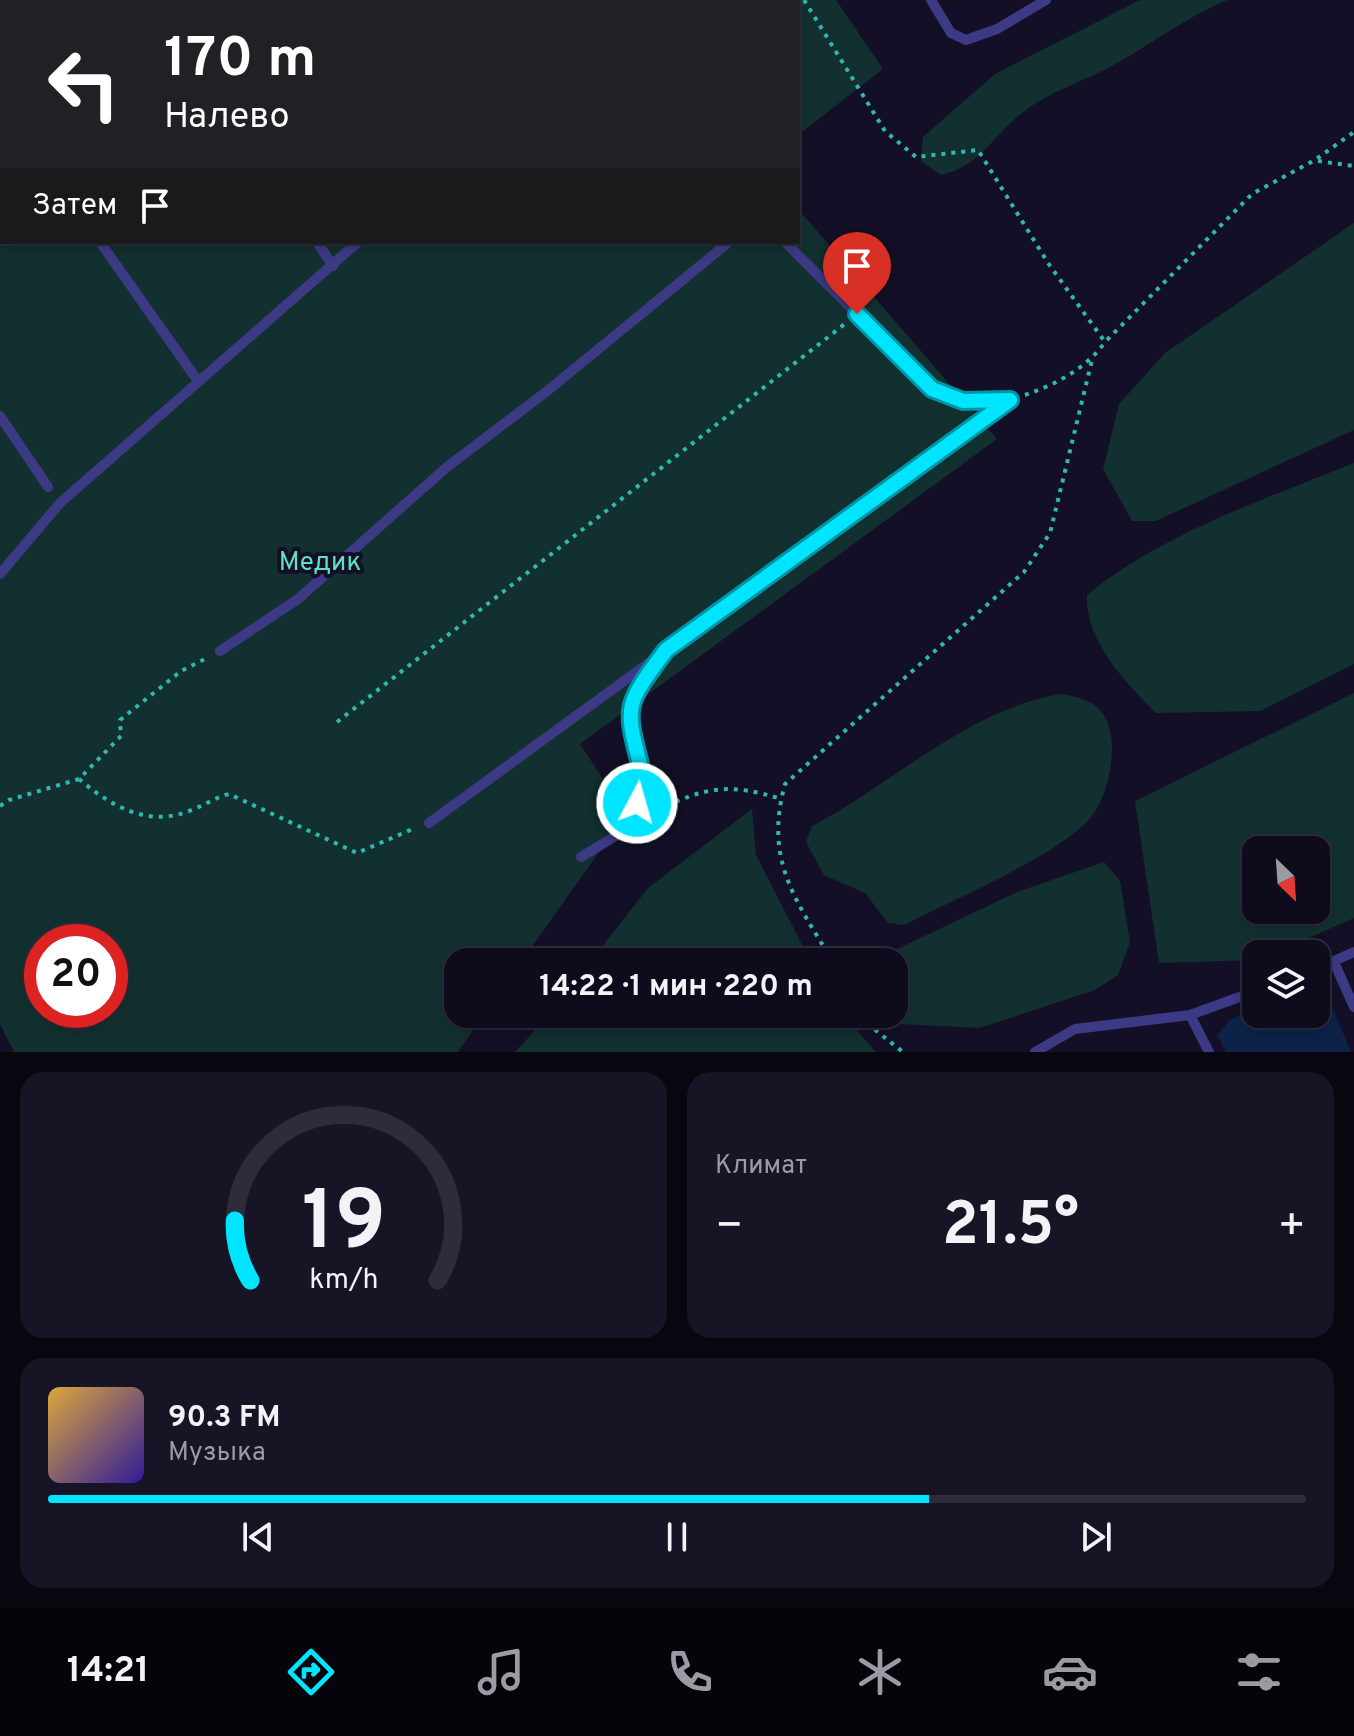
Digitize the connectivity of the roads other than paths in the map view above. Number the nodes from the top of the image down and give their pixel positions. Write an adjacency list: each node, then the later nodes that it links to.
1 (931, 0): 2 (lane)
2 (1046, 0)
3 (101, 244): 9 (lane)
4 (318, 244): 8 (lane)
5 (356, 244): 8 (lane)
6 (727, 244): 14 (lane)
7 (787, 244): 13 (lane)
8 (333, 266): 9 (lane)
9 (198, 381): 12 (lane)
10 (0, 416): 11 (lane)
11 (48, 487)
12 (0, 574)
13 (666, 650): 15 (lane); 16 (lane)
14 (220, 651)
15 (429, 823)
16 (581, 857)
17 (1354, 952): 18 (lane)
18 (1334, 962): 19 (lane); 21 (lane)
19 (1330, 964)
20 (1242, 996): 22 (lane)
21 (1354, 1007)
22 (1190, 1015): 23 (lane); 24 (lane)
23 (1035, 1052)
24 (1209, 1052)

